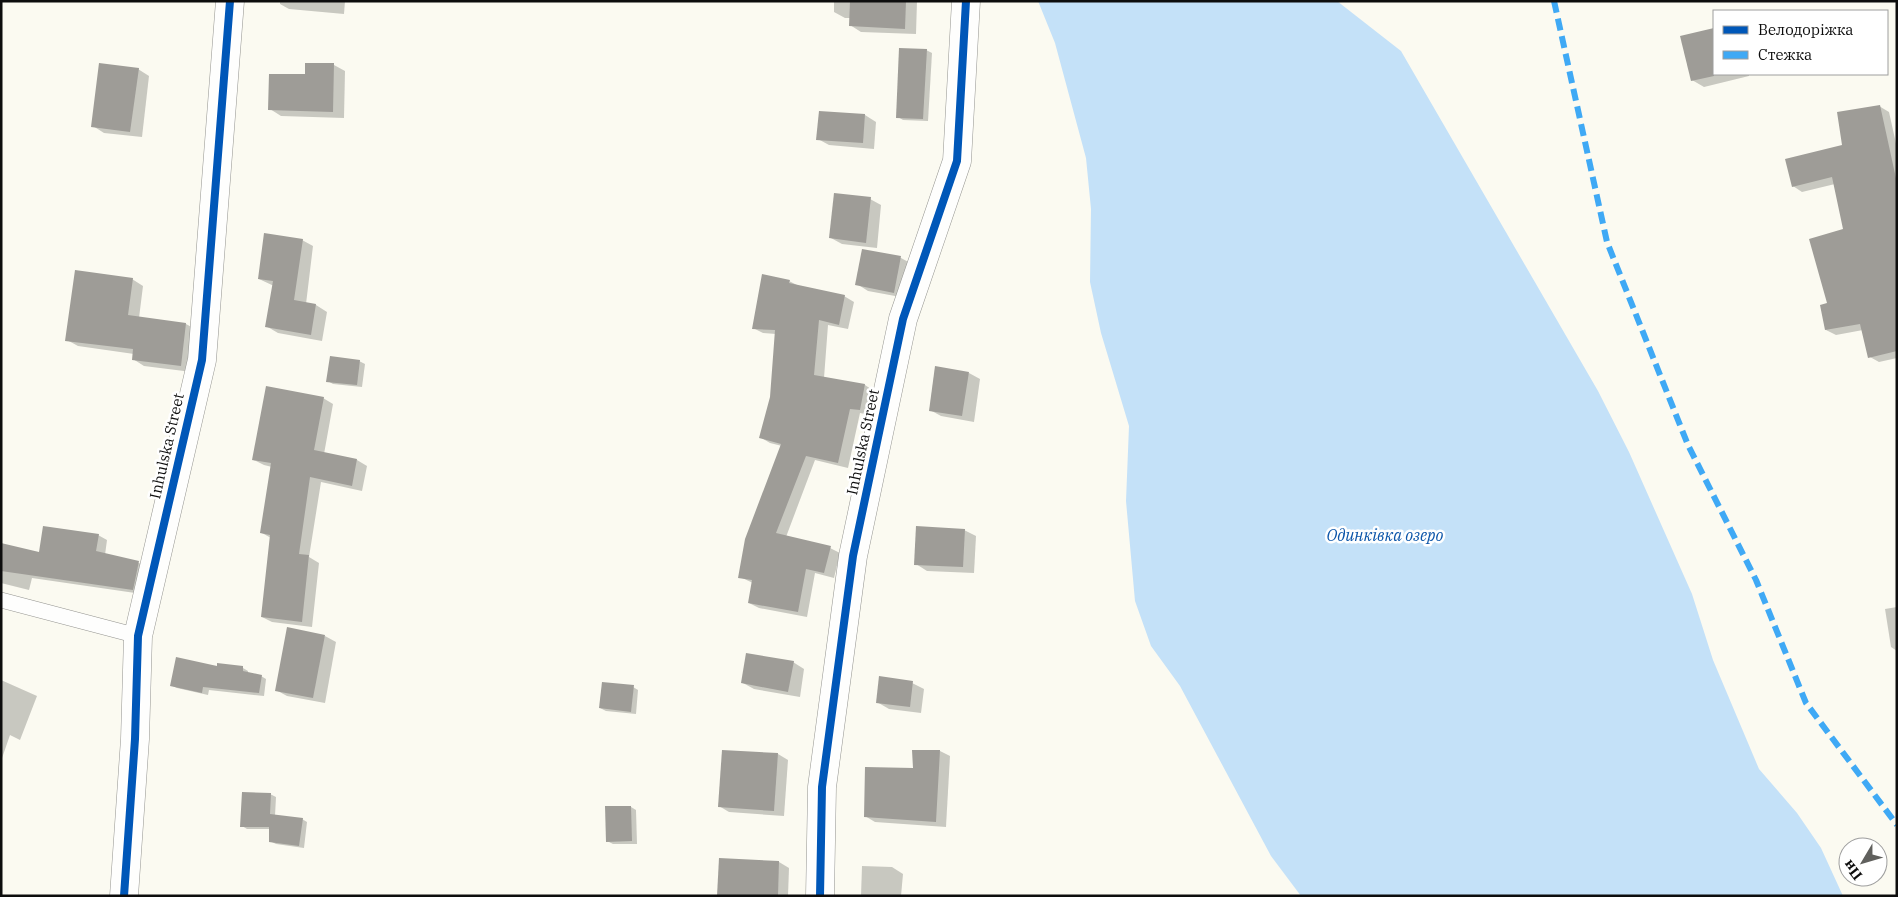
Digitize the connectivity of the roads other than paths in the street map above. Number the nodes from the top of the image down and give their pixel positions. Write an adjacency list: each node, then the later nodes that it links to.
1 (230, 1): 4 (street, Inhulska Street)
2 (966, 1): 6 (street, Inhulska Street)
3 (1, 600): 4 (lane)
4 (138, 636): 5 (street, Inhulska Street)
5 (124, 896)
6 (820, 896)

